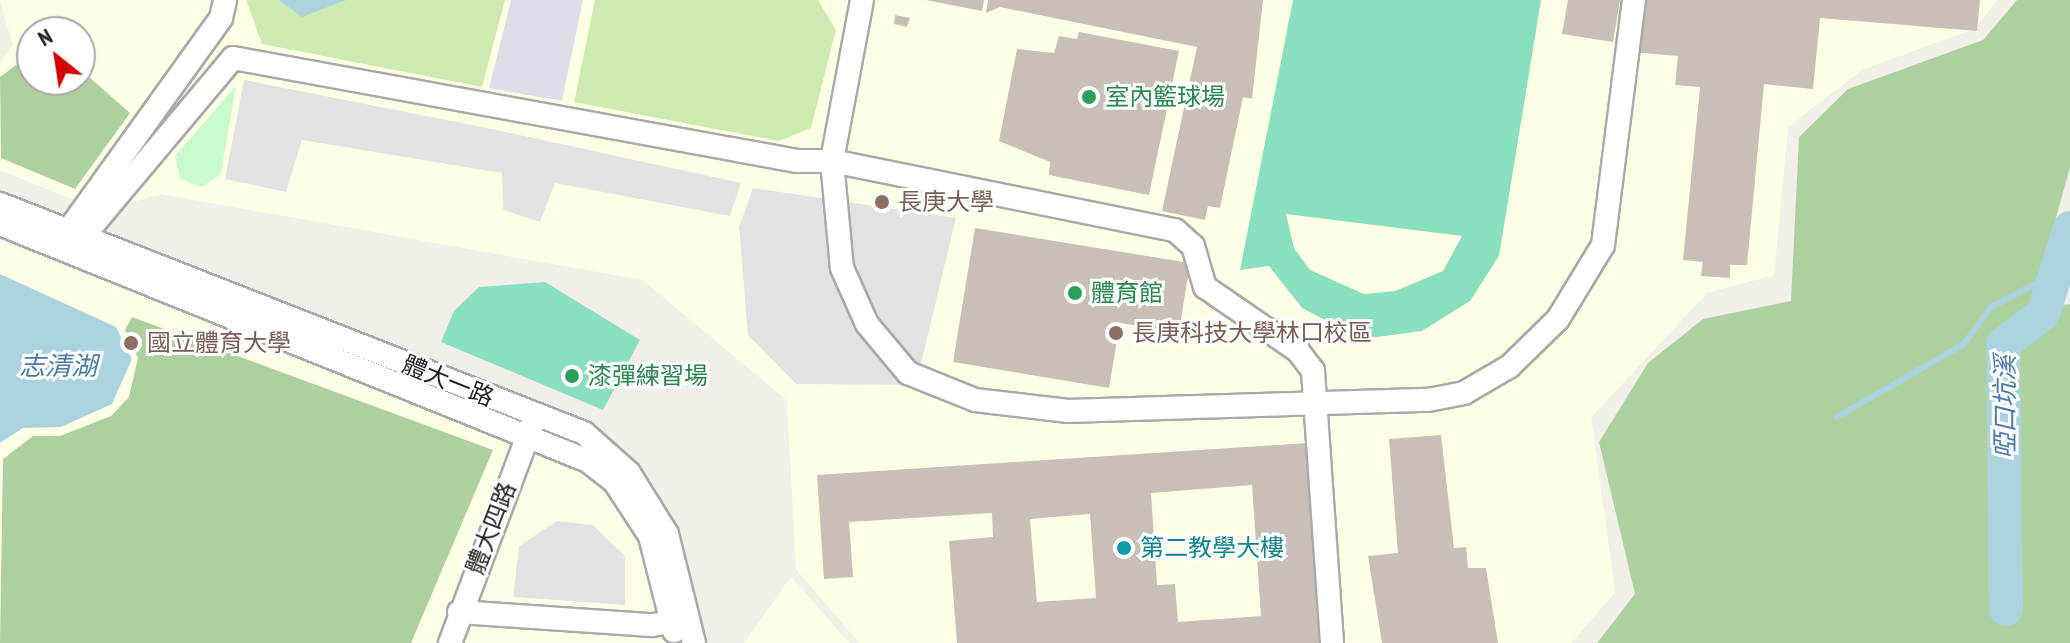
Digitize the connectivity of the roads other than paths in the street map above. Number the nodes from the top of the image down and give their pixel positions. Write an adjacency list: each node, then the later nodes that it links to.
1 (225, 0): 9 (street)
2 (862, 0): 4 (street)
3 (1634, 0): 10 (street)
4 (832, 161): 9 (street); 10 (street); 10 (street)
5 (0, 204): 9 (street, 體大一路)
6 (78, 208): 8 (street)
7 (0, 224): 9 (street, 體大一路)
8 (114, 224)
9 (75, 240): 11 (street, 體大一路)
10 (1315, 403): 16 (street)
11 (532, 423): 12 (street, 體大四路); 13 (street, 體大一路)
12 (459, 612): 13 (street); 14 (street, 體大四路)
13 (678, 628): 15 (street, 體大一路)
14 (450, 643)
15 (694, 643)
16 (1332, 643)

